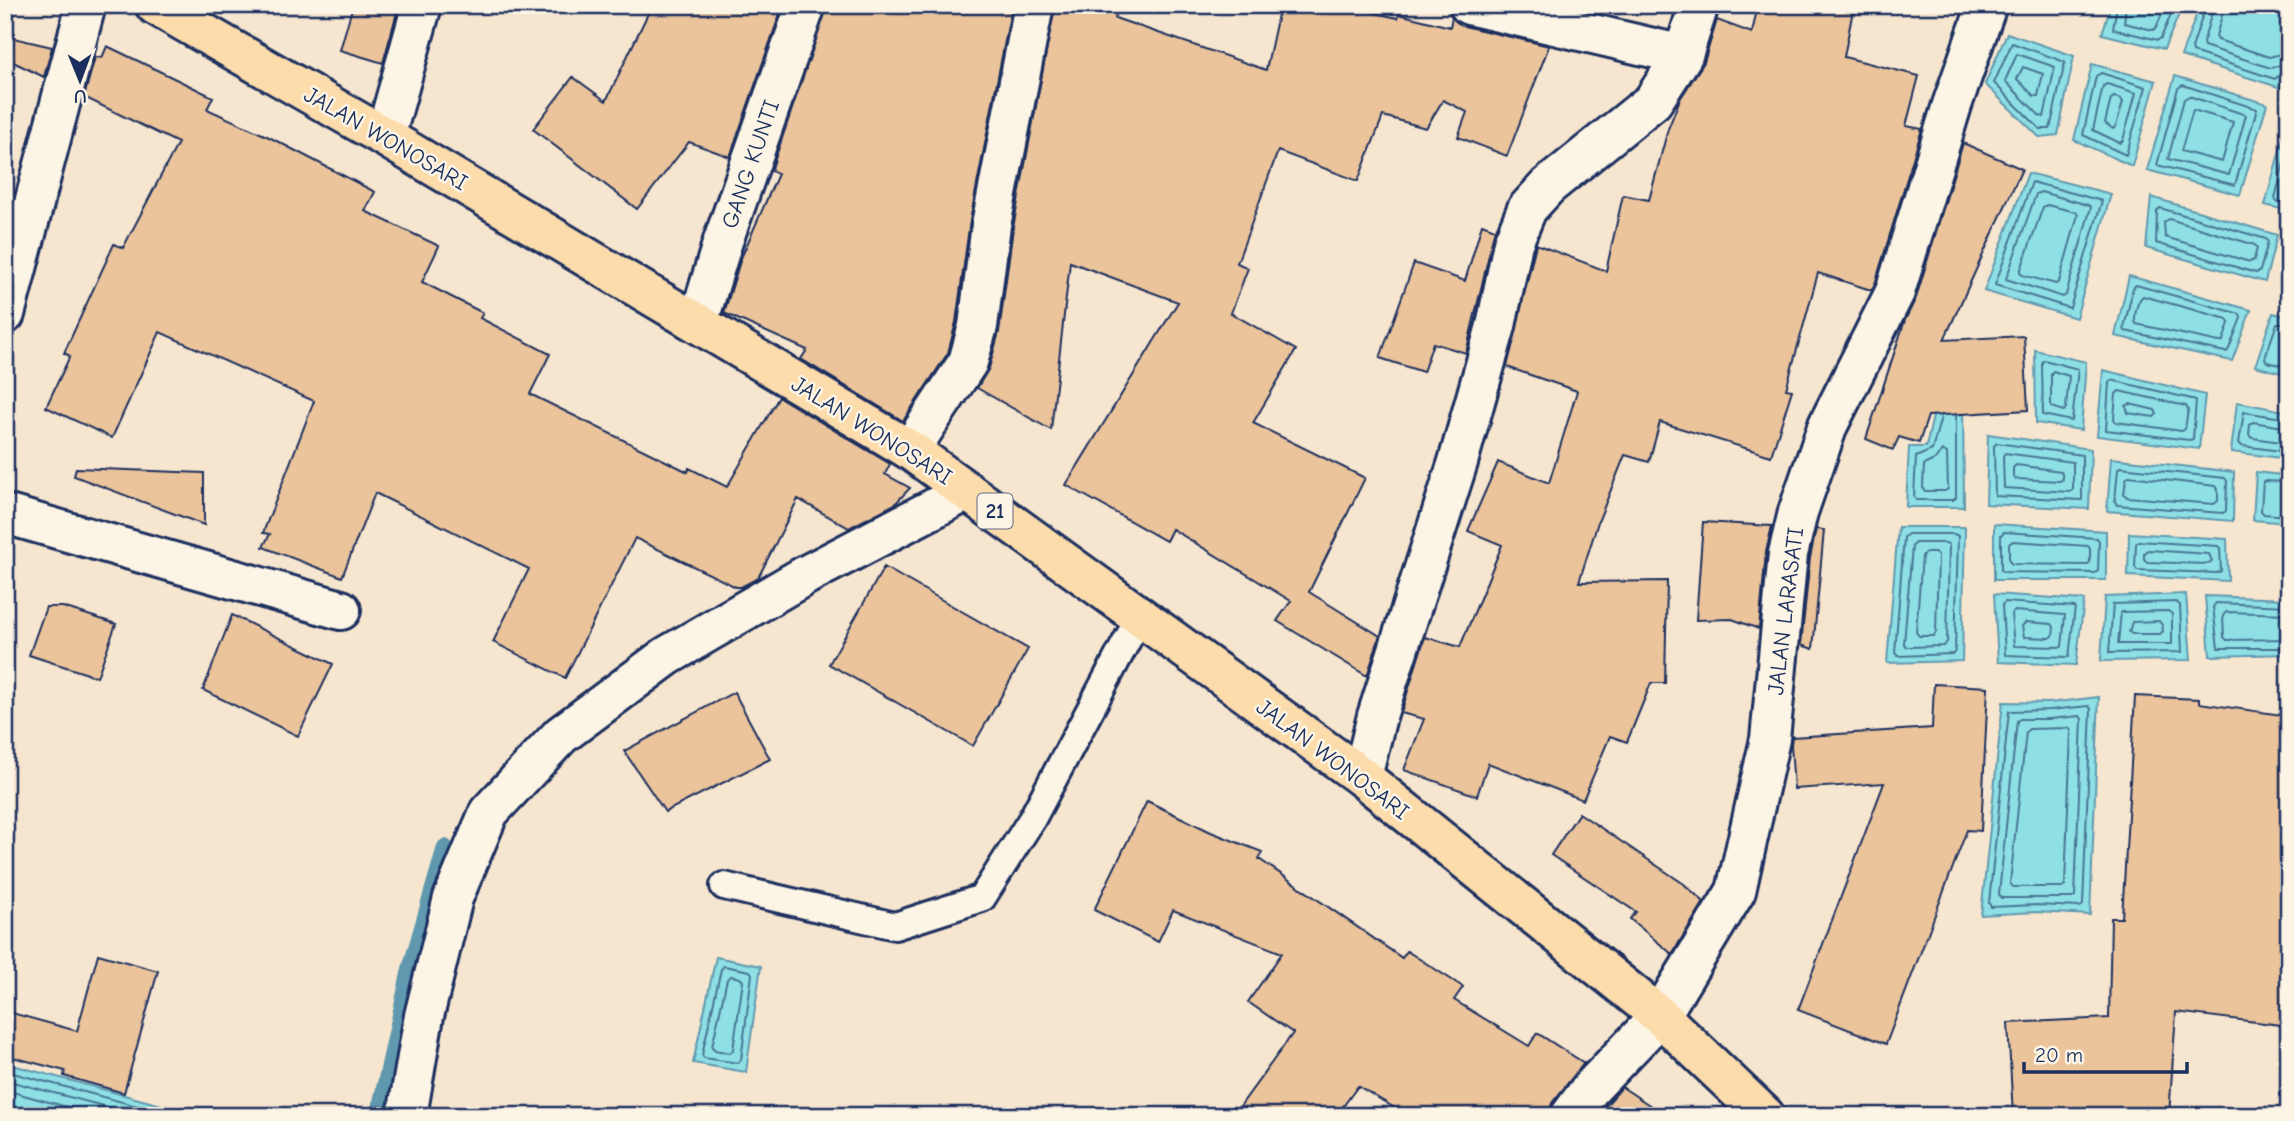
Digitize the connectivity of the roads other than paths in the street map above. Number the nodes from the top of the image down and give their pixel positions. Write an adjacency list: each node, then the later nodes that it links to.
1 (86, 5): 11 (street)
2 (155, 5): 10 (highway, JALAN WONOSARI / 21)
3 (422, 5): 10 (street)
4 (807, 5): 12 (street, GANG KUNTI)
5 (1034, 5): 13 (street)
6 (1470, 5): 9 (street)
7 (1699, 5): 9 (street)
8 (1987, 5): 20 (street, JALAN LARASATI)
9 (1683, 55): 18 (street)
10 (385, 136): 12 (highway, JALAN WONOSARI / 21)
11 (5, 314)
12 (698, 323): 13 (highway, JALAN WONOSARI / 21)
13 (910, 450): 14 (highway, JALAN WONOSARI / 21)
14 (967, 491): 17 (highway, JALAN WONOSARI / 21); 21 (street)
15 (5, 514): 16 (street)
16 (341, 610)
17 (1140, 616): 18 (highway, JALAN WONOSARI / 21); 19 (lane)
18 (1362, 777): 20 (highway, JALAN WONOSARI / 21)
19 (724, 886)
20 (1660, 1016): 22 (street, JALAN LARASATI); 23 (highway, JALAN WONOSARI / 21)
21 (407, 1116)
22 (1570, 1116)
23 (1765, 1116)

